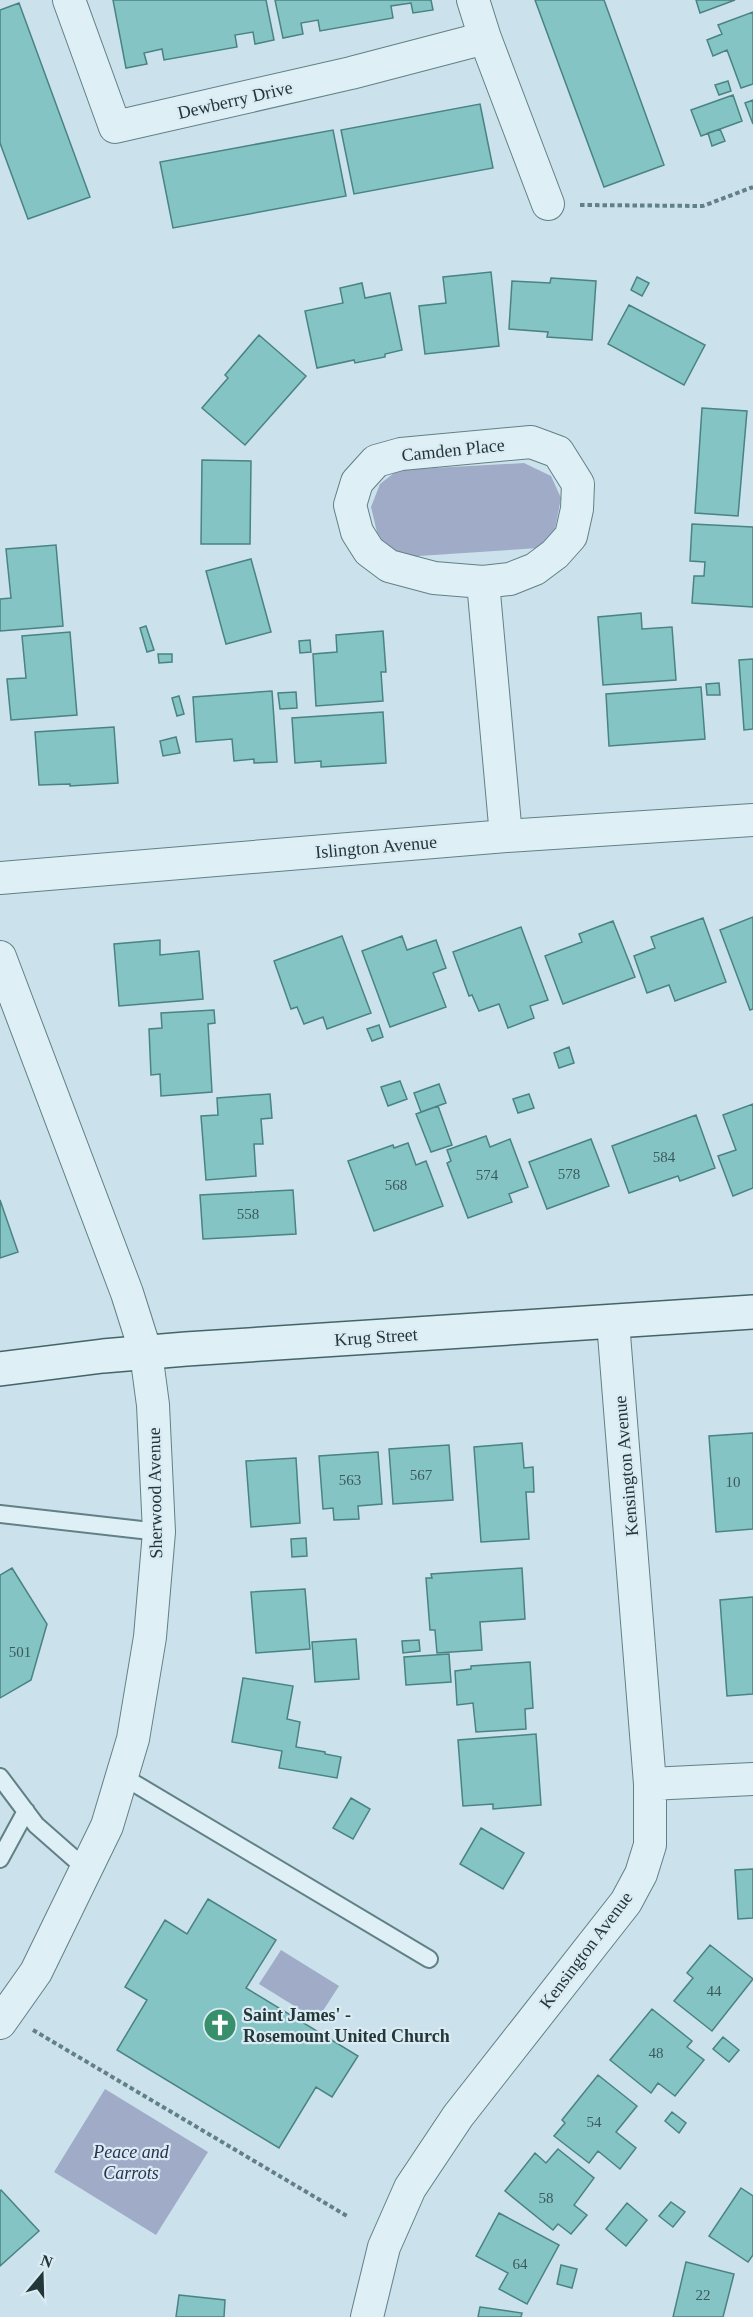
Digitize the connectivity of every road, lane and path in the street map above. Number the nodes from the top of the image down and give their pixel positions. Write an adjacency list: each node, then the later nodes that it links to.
1 (69, 0): 3 (street, Dewberry Drive)
2 (473, 0): 3 (street)
3 (485, 38): 5 (street)
4 (753, 187): 5 (path)
5 (548, 204)
6 (483, 582): 6 (street, Camden Place); 8 (street)
7 (753, 820): 8 (street, Islington Avenue)
8 (506, 836): 9 (street, Islington Avenue)
9 (0, 878)
10 (0, 957): 13 (street, Sherwood Avenue)
11 (753, 1312): 12 (street, Krug Street)
12 (613, 1322): 13 (street, Krug Street); 20 (street, Kensington Avenue)
13 (146, 1353): 14 (street, Krug Street); 16 (street, Sherwood Avenue)
14 (0, 1370)
15 (0, 1514): 16 (lane)
16 (159, 1532): 17 (street, Sherwood Avenue)
17 (122, 1776): 23 (street, Sherwood Avenue); 24 (lane)
18 (0, 1777): 21 (lane)
19 (753, 1779): 20 (street)
20 (650, 1784): 27 (street, Kensington Avenue)
21 (26, 1811): 22 (lane); 23 (lane)
22 (0, 1859)
23 (86, 1869): 25 (street, Sherwood Avenue)
24 (429, 1959)
25 (3, 2020): 26 (path)
26 (347, 2216)
27 (367, 2317)

